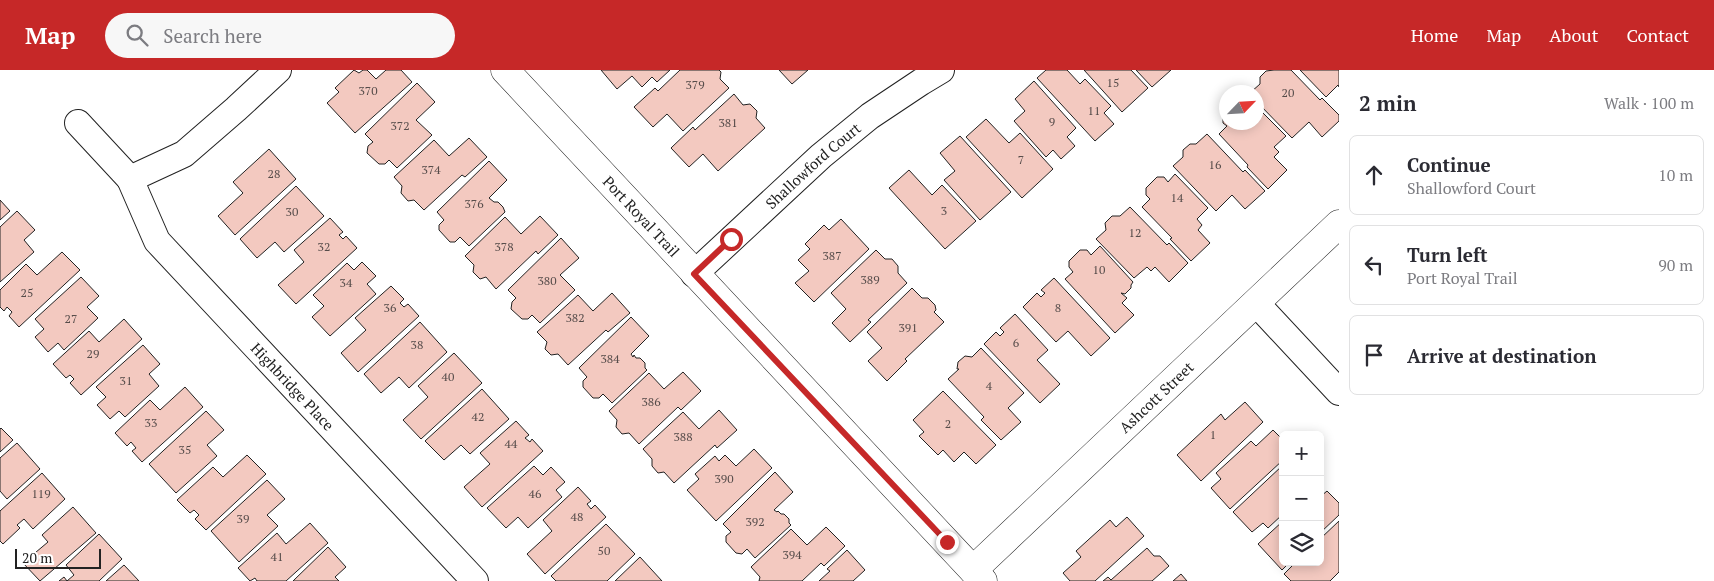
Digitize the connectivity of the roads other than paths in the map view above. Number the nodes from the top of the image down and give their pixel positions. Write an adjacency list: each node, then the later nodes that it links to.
1 (278, 70): 5 (street)
2 (504, 70): 7 (street, Port Royal Trail)
3 (941, 70): 7 (street, Shallowford Court)
4 (78, 122): 5 (street, Highbridge Place)
5 (130, 179): 11 (street, Highbridge Place)
6 (1339, 224): 8 (street, Ashcott Street)
7 (694, 274): 10 (street, Port Royal Trail)
8 (1256, 302): 9 (street); 10 (street, Ashcott Street)
9 (1339, 392)
10 (978, 575)
11 (475, 581)

